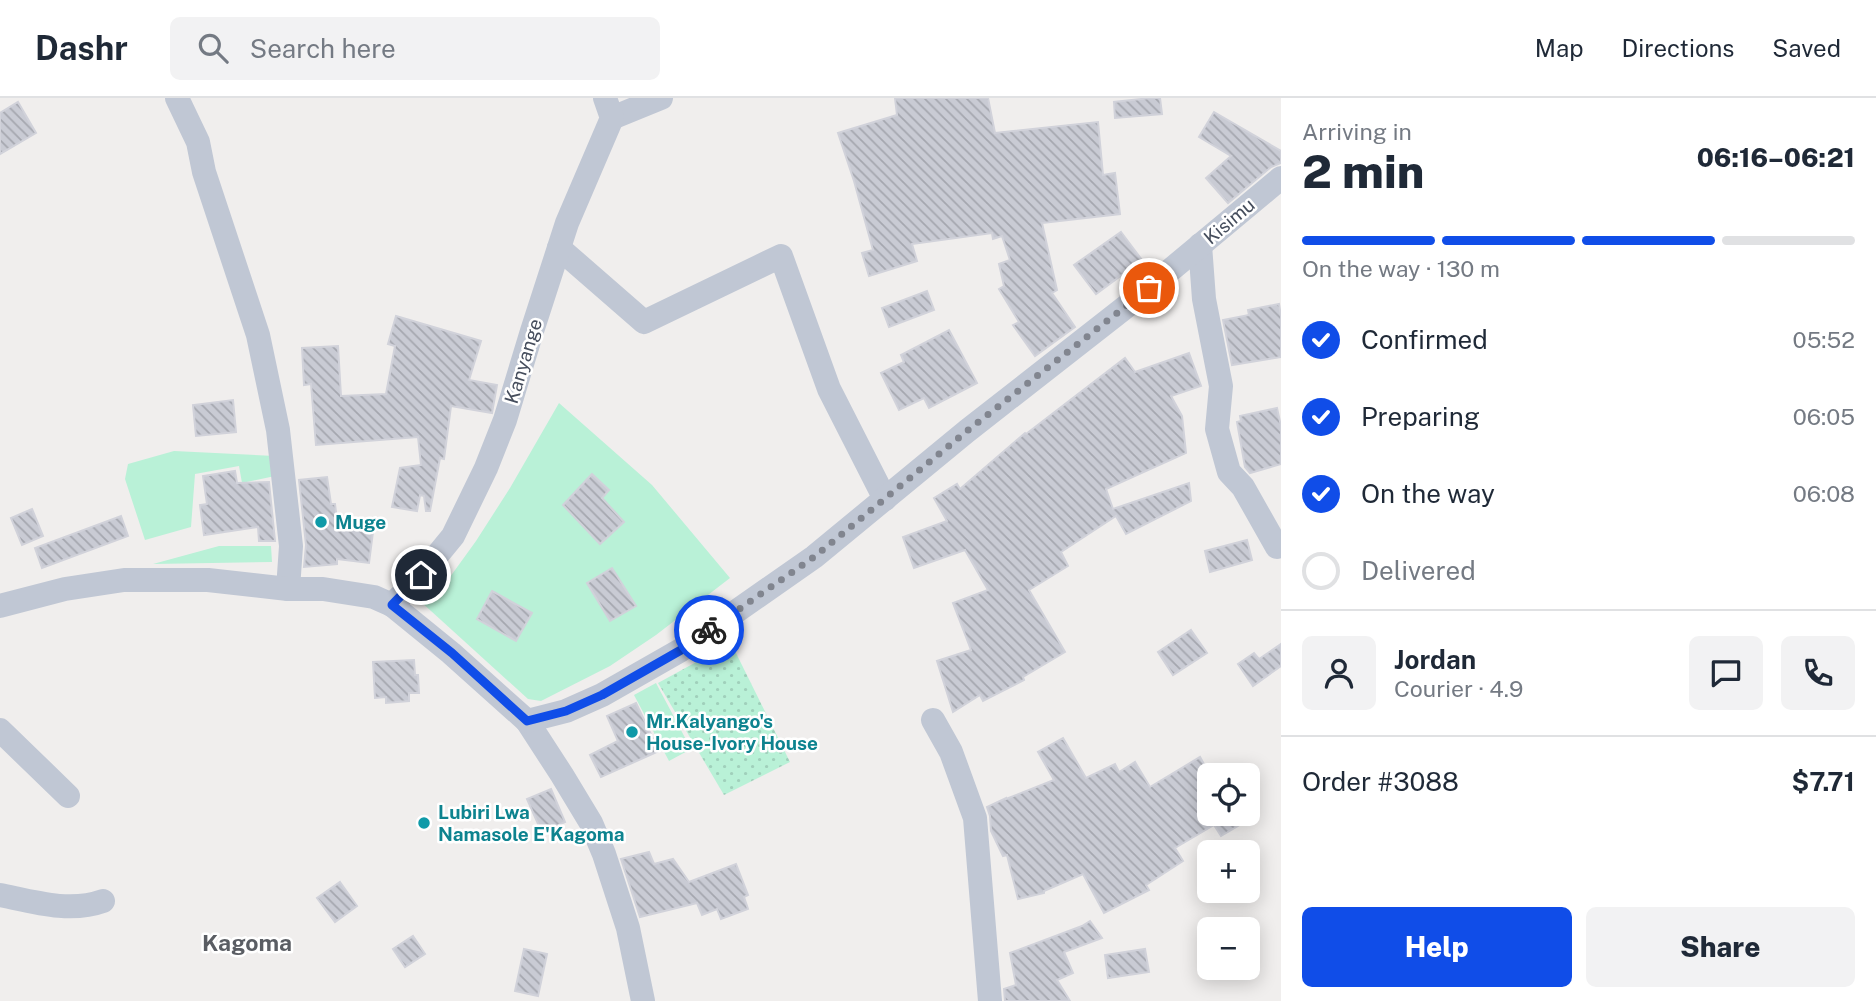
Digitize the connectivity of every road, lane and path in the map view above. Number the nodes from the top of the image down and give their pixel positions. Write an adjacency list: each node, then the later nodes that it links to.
1 (177, 98): 9 (street)
2 (661, 98): 3 (street)
3 (609, 108): 6 (street, Kanyange)
4 (1281, 178): 5 (street, Kisimu)
5 (1200, 245): 7 (street, Kisimu); 8 (street)
6 (559, 248): 7 (street); 10 (street, Kanyange)
7 (885, 499): 13 (street, Kisimu)
8 (1277, 547)
9 (288, 589): 10 (street); 11 (street)
10 (392, 605): 13 (street)
11 (0, 606)
12 (933, 720): 19 (street)
13 (527, 721): 18 (street)
14 (0, 730): 15 (street)
15 (68, 796)
16 (0, 895): 17 (street)
17 (103, 901)
18 (643, 1001)
19 (990, 1001)

